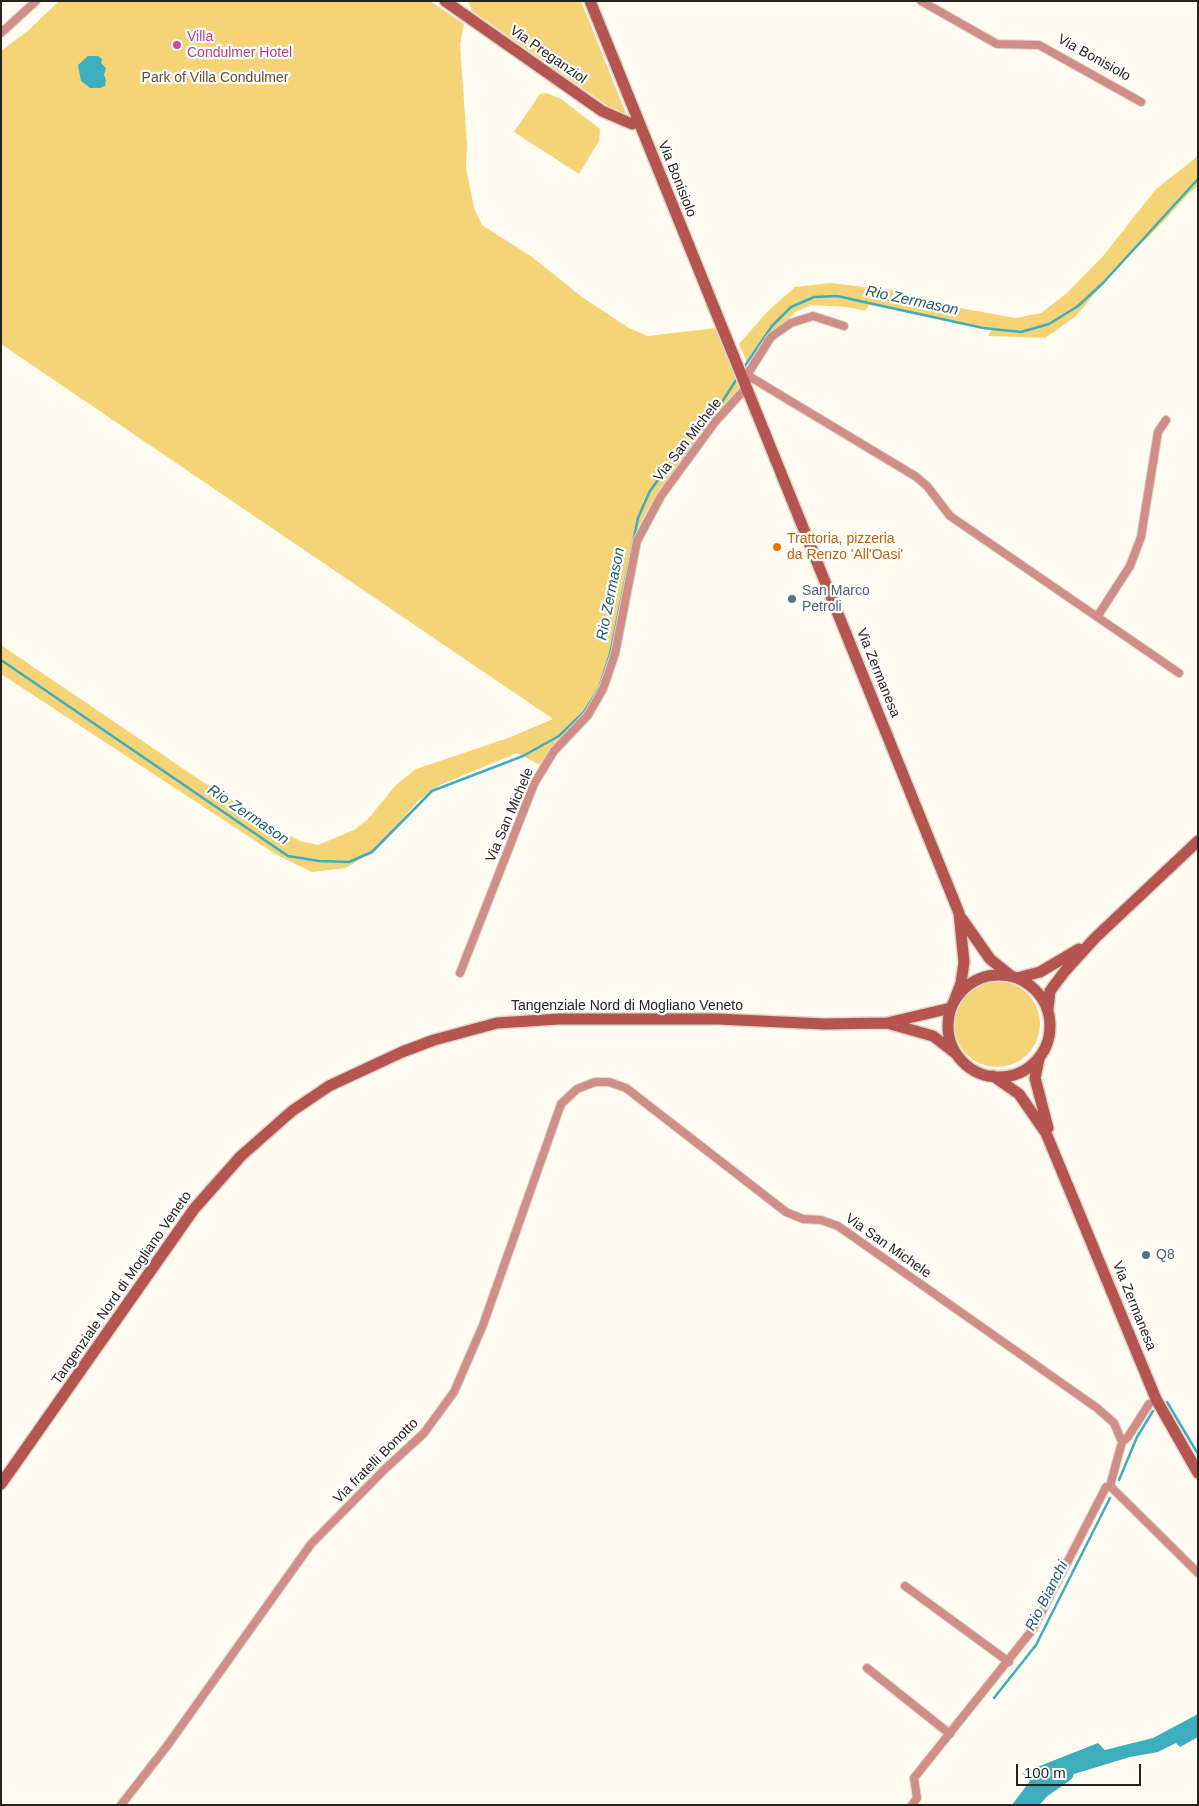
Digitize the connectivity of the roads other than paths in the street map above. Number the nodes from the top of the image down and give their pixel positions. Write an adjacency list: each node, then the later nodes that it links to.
1 (36, 1): 5 (street)
2 (444, 1): 7 (main road, Via Preganziol)
3 (590, 1): 7 (main road, Via Bonisiolo)
4 (921, 1): 6 (street, Via Bonisiolo)
5 (1, 33)
6 (1141, 102)
7 (638, 121): 9 (main road, Via Bonisiolo)
8 (844, 326): 10 (street)
9 (736, 367): 11 (main road, Via Zermanesa)
10 (747, 375): 11 (street); 13 (street)
11 (745, 389): 16 (main road, Via Zermanesa); 18 (street, Via San Michele)
12 (1166, 420): 13 (street)
13 (1097, 617): 14 (street)
14 (1179, 673)
15 (1198, 840): 17 (main road)
16 (959, 913): 19 (main road, Via Zermanesa); 20 (main road, Via Zermanesa)
17 (1095, 938): 19 (main road); 21 (main road)
18 (460, 973)
19 (1014, 977): 20 (main road); 21 (main road, Via Zermanesa)
20 (953, 1005): 22 (main road, Tangenziale Nord di Mogliano Veneto); 24 (main road, Via Zermanesa)
21 (1048, 1010): 23 (main road, Via Zermanesa)
22 (887, 1023): 24 (main road, Tangenziale Nord di Mogliano Veneto); 31 (main road, Tangenziale Nord di Mogliano Veneto)
23 (1043, 1052): 25 (main road, Via Zermanesa); 27 (main road, Via Zermanesa)
24 (956, 1054): 25 (main road, Via Zermanesa)
25 (993, 1076): 27 (main road, Via Zermanesa)
26 (599, 1082): 29 (street, Via San Michele); 38 (street, Via fratelli Bonotto)
27 (1053, 1147): 30 (main road, Via Zermanesa)
28 (1149, 1404): 29 (street)
29 (1122, 1442): 32 (street)
30 (1198, 1473)
31 (1, 1484)
32 (1110, 1486): 33 (street); 35 (street)
33 (1198, 1572)
34 (905, 1586): 35 (street)
35 (1009, 1662): 37 (street)
36 (867, 1668): 37 (street)
37 (950, 1734): 39 (street)
38 (121, 1805)
39 (912, 1805)

